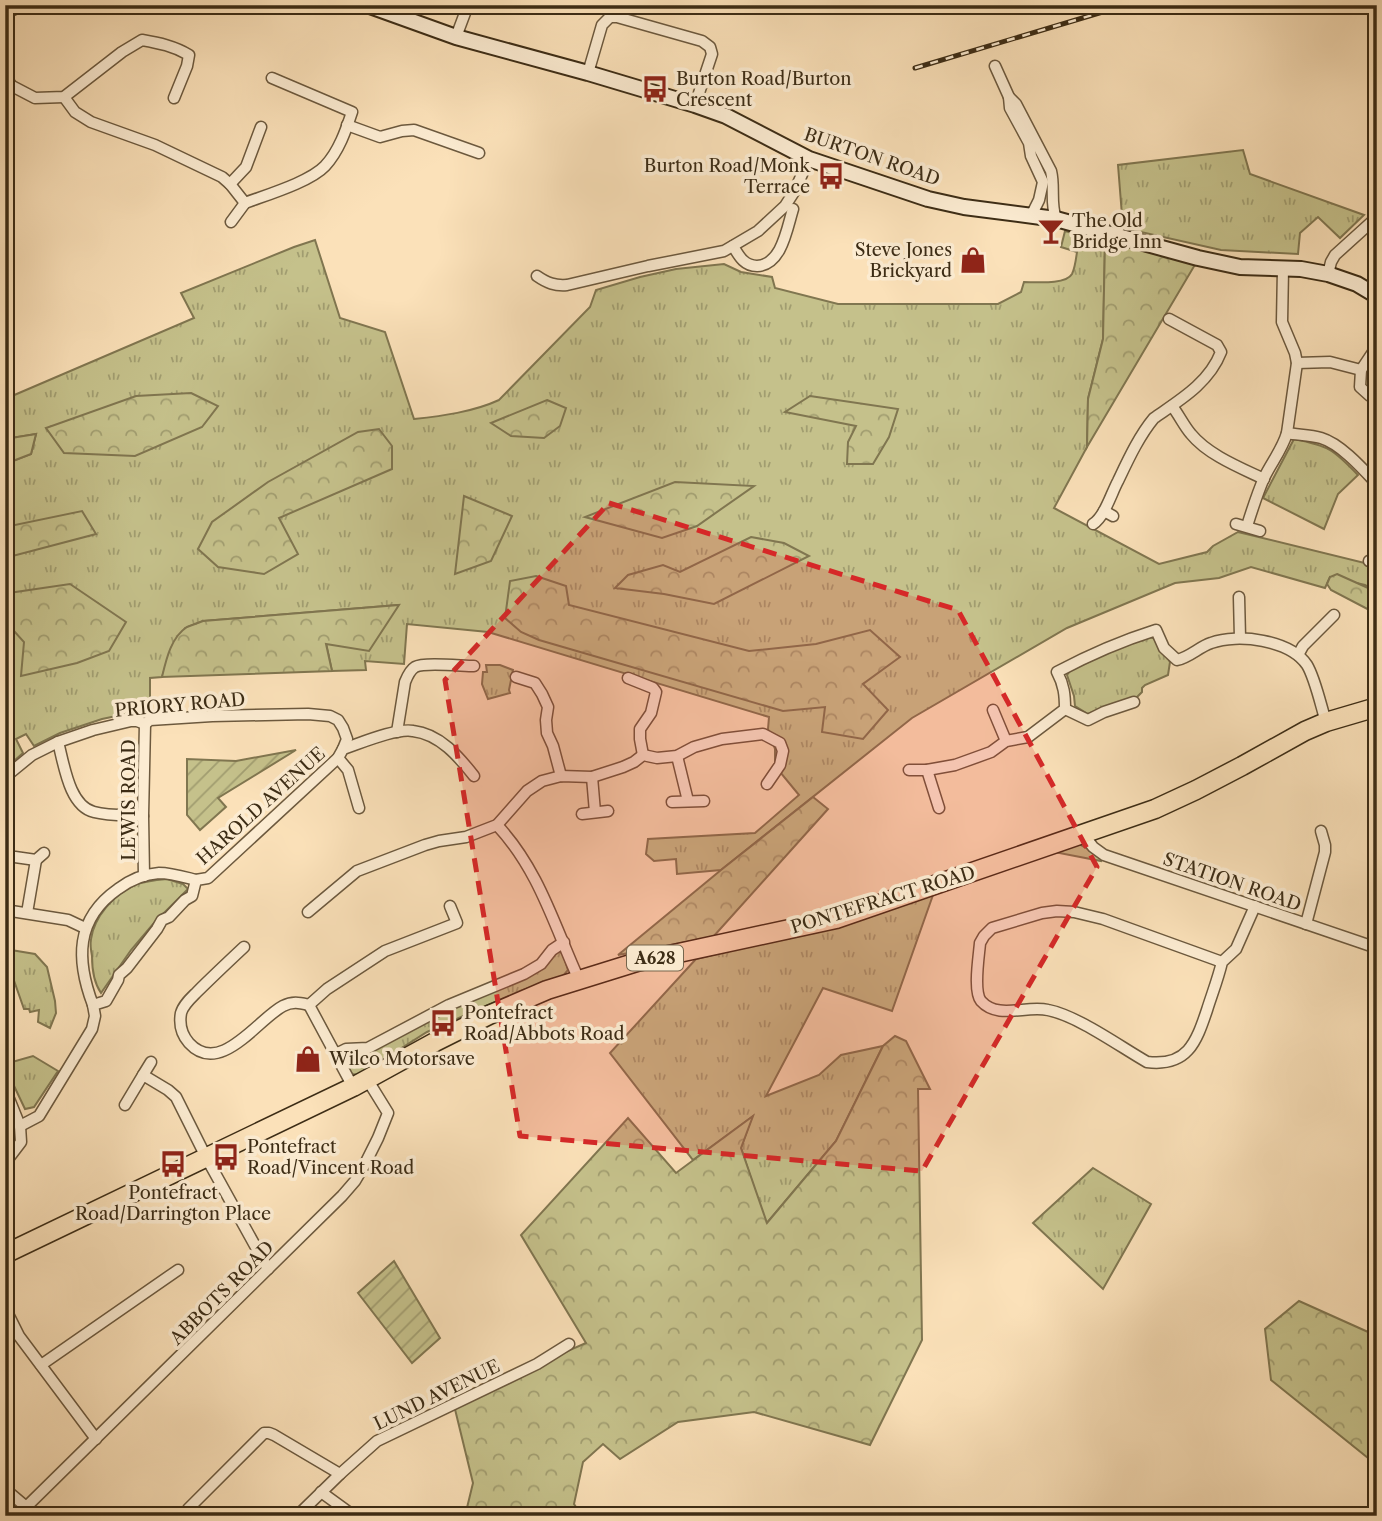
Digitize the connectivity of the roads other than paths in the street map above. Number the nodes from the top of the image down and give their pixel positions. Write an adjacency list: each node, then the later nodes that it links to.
1 (18, 5): 4 (street)
2 (366, 5): 5 (street, BURTON ROAD)
3 (468, 5): 5 (street)
4 (5, 10)
5 (456, 37): 7 (street, BURTON ROAD)
6 (995, 66): 11 (street)
7 (588, 73): 13 (street, BURTON ROAD); 13 (street)
8 (272, 78): 14 (street)
9 (6, 81): 10 (street)
10 (64, 97): 12 (street); 18 (street)
11 (1009, 97): 21 (street); 23 (street)
12 (174, 98)
13 (695, 105): 17 (street, BURTON ROAD)
14 (347, 125): 16 (street); 19 (street)
15 (261, 127): 18 (street)
16 (479, 153)
17 (809, 159): 21 (street, BURTON ROAD); 25 (street)
18 (230, 184): 19 (street)
19 (245, 203): 24 (street)
20 (793, 209): 25 (street)
21 (1031, 216): 23 (street, BURTON ROAD)
22 (1377, 217): 27 (street)
23 (1056, 219): 26 (street, BURTON ROAD)
24 (232, 222)
25 (733, 246): 28 (street)
26 (1283, 269): 27 (street, BURTON ROAD); 32 (street)
27 (1328, 274): 29 (street, BURTON ROAD)
28 (537, 276)
29 (1377, 296)
30 (1169, 319): 35 (street)
31 (1377, 346): 33 (street)
32 (1297, 363): 33 (street); 36 (street)
33 (1361, 370): 34 (street)
34 (1370, 396)
35 (1172, 406): 37 (street); 39 (street)
36 (1287, 433): 37 (street); 38 (street)
37 (1264, 479): 42 (street)
38 (1375, 480)
39 (1104, 511): 40 (street); 41 (street)
40 (1114, 516)
41 (1093, 524)
42 (1260, 531)
43 (1239, 597): 45 (street)
44 (1334, 615): 46 (street)
45 (1240, 638): 46 (street); 52 (street)
46 (1298, 655): 54 (street)
47 (474, 666): 56 (street)
48 (516, 677): 67 (street)
49 (628, 678): 62 (street)
50 (1134, 702): 52 (street)
51 (1377, 707): 54 (highway, PONTEFRACT ROAD / A628)
52 (1065, 709): 58 (street)
53 (993, 710): 58 (street)
54 (1326, 722): 82 (highway, PONTEFRACT ROAD / A628)
55 (145, 724): 59 (street, PRIORY ROAD); 61 (street, PRIORY ROAD); 79 (street, LEWIS ROAD)
56 (397, 732): 61 (street, HAROLD AVENUE); 66 (street, HAROLD AVENUE)
57 (791, 735): 60 (street)
58 (1006, 741): 65 (street)
59 (58, 742): 68 (street, PRIORY ROAD); 79 (street)
60 (780, 743): 63 (street); 70 (street)
61 (341, 754): 75 (street, PRIORY ROAD); 85 (street, HAROLD AVENUE)
62 (643, 755): 63 (street); 69 (street)
63 (677, 756): 73 (street)
64 (909, 770): 65 (street)
65 (927, 770): 74 (street)
66 (474, 776)
67 (561, 776): 69 (street); 80 (street)
68 (5, 777)
69 (592, 777): 77 (street)
70 (766, 784)
71 (704, 801): 73 (street)
72 (672, 802): 73 (street)
73 (688, 802)
74 (939, 807)
75 (359, 808)
76 (608, 811): 77 (street)
77 (595, 812): 78 (street)
78 (582, 814)
79 (143, 816): 84 (street, LEWIS ROAD)
80 (497, 825): 89 (street); 93 (street)
81 (1321, 831): 91 (street)
82 (1084, 835): 87 (street, STATION ROAD); 97 (highway, PONTEFRACT ROAD / A628)
83 (15, 857): 90 (street)
84 (144, 876): 85 (street); 92 (street)
85 (196, 880): 98 (street, HAROLD AVENUE)
86 (450, 906): 99 (street)
87 (1255, 906): 91 (street, STATION ROAD); 96 (street)
88 (5, 910): 90 (street)
89 (308, 912)
90 (27, 914): 92 (street)
91 (1306, 924): 95 (street, STATION ROAD)
92 (85, 928): 98 (street)
93 (564, 942): 97 (street); 100 (street)
94 (244, 947): 99 (street)
95 (1377, 948)
96 (1222, 962): 96 (street)
97 (579, 979): 103 (highway, PONTEFRACT ROAD / A628)
98 (93, 1005): 106 (street)
99 (309, 1005): 100 (street)
100 (336, 1054): 103 (street)
101 (151, 1062): 102 (street)
102 (143, 1076): 105 (street); 107 (street)
103 (360, 1083): 107 (highway, PONTEFRACT ROAD / A628); 110 (street, ABBOTS ROAD)
104 (5, 1089): 106 (street)
105 (125, 1105)
106 (20, 1126): 108 (street)
107 (206, 1157): 109 (highway, PONTEFRACT ROAD / A628); 110 (street)
108 (5, 1163)
109 (5, 1254)
110 (268, 1269): 115 (street, ABBOTS ROAD)
111 (177, 1270): 114 (street)
112 (5, 1307): 114 (street)
113 (569, 1344): 116 (street, LUND AVENUE)
114 (41, 1365): 115 (street)
115 (96, 1440): 119 (street, ABBOTS ROAD)
116 (340, 1474): 118 (street, LUND AVENUE); 122 (street)
117 (5, 1489): 119 (street)
118 (321, 1492): 123 (street, LUND AVENUE); 124 (street)
119 (27, 1506): 120 (street, ABBOTS ROAD); 121 (street)
120 (17, 1516)
121 (37, 1516)
122 (188, 1516)
123 (297, 1516)
124 (354, 1516)

